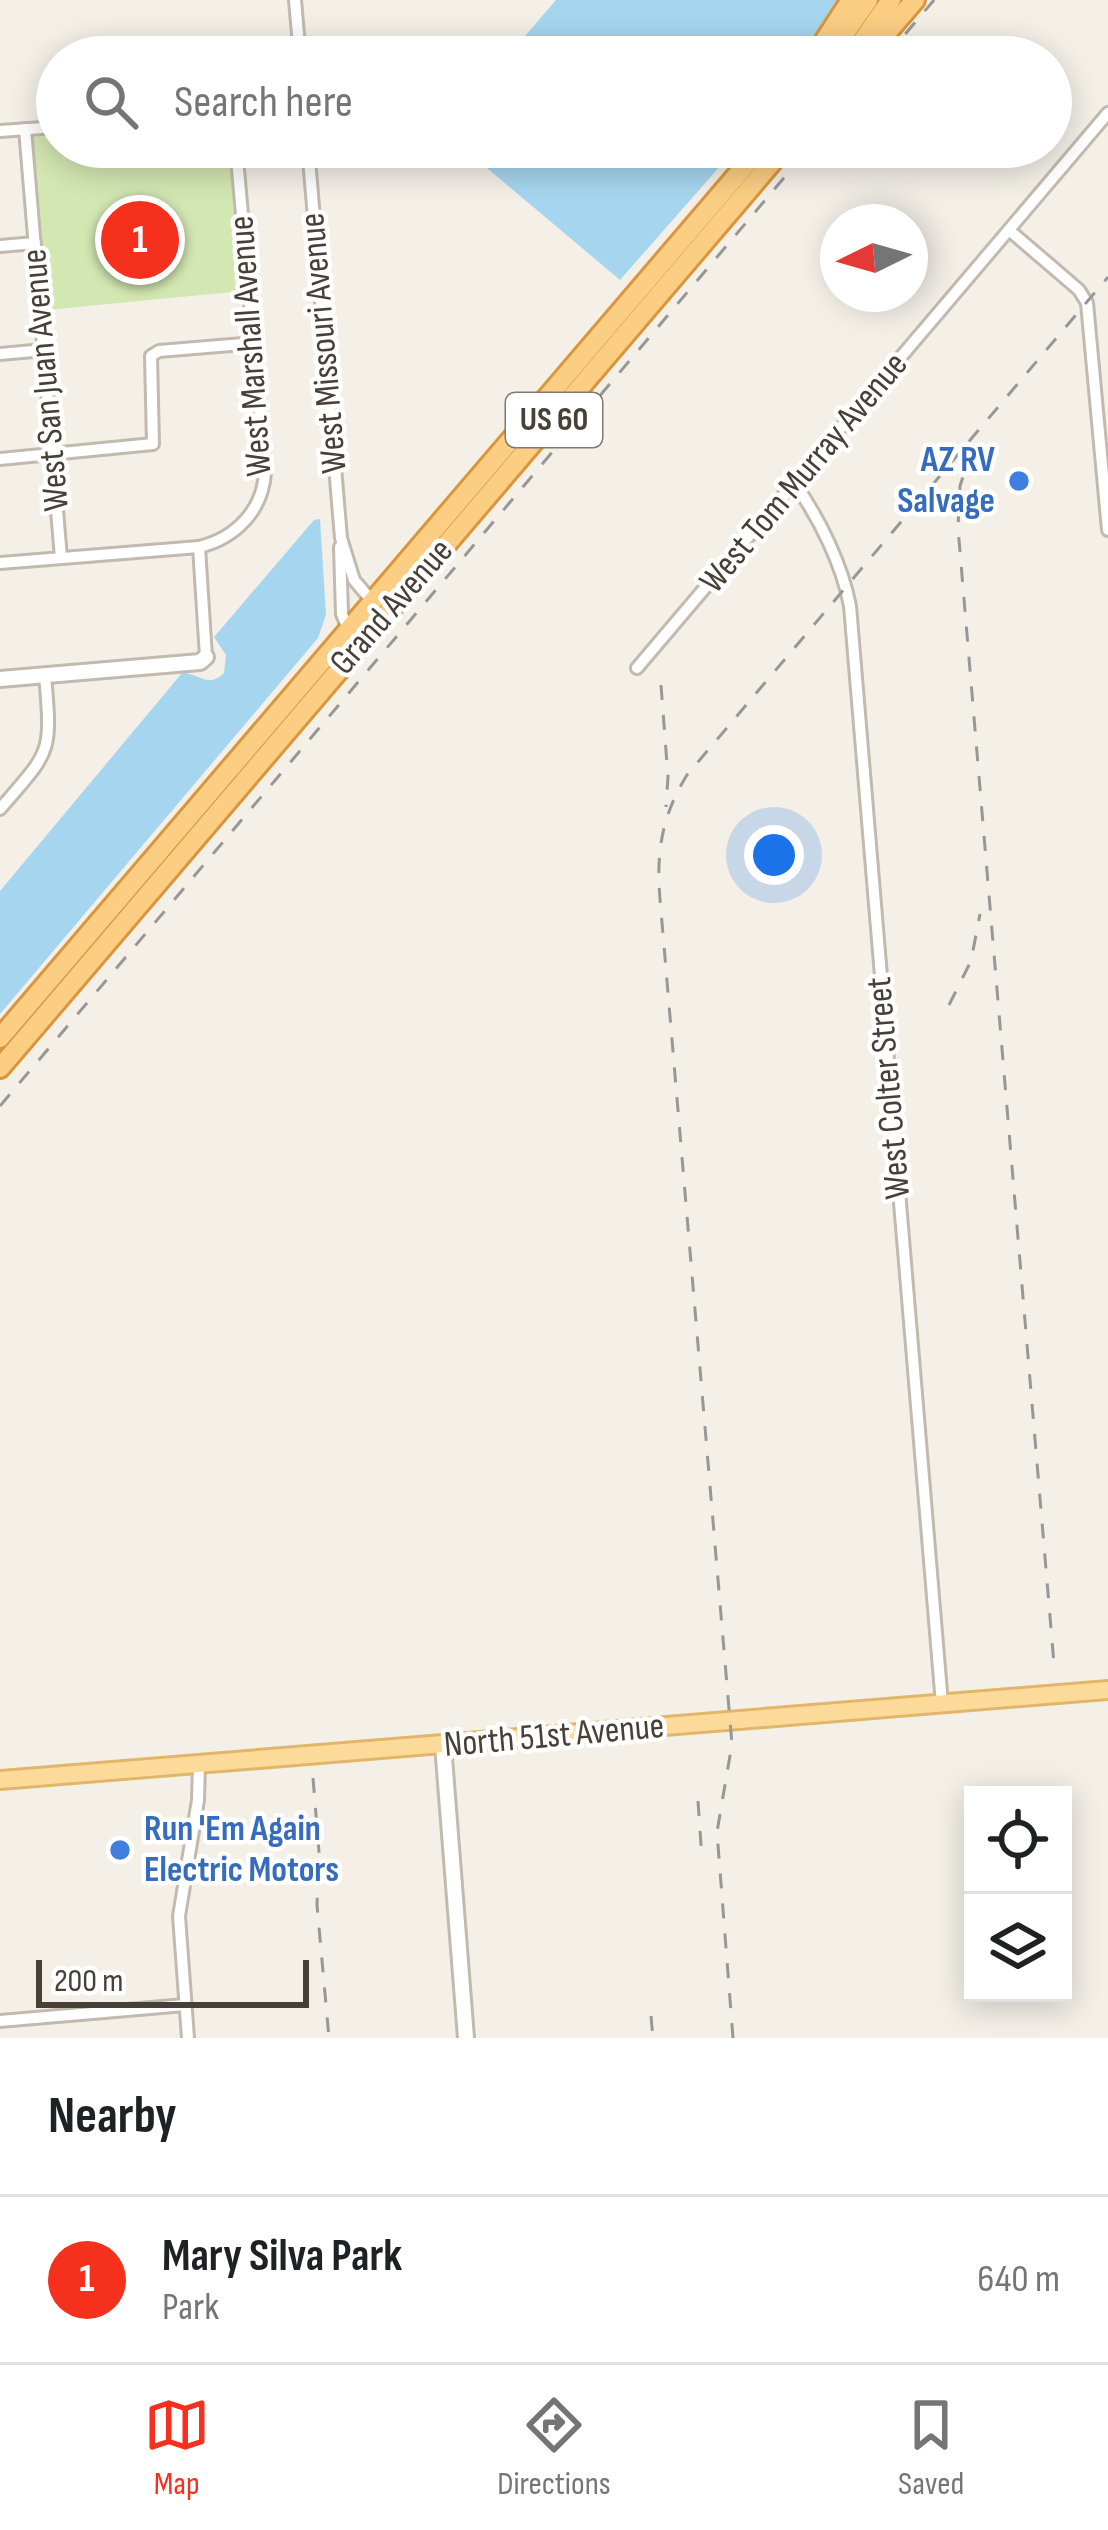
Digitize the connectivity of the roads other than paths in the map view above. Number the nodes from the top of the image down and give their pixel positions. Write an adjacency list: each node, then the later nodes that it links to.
1 (296, 0): 6 (street)
2 (851, 0): 7 (highway)
3 (868, 0): 8 (highway)
4 (892, 0): 9 (highway)
5 (915, 0): 10 (highway)
6 (299, 36)
7 (828, 36)
8 (843, 36)
9 (866, 36)
10 (884, 36)
11 (1108, 112): 15 (street, West Tom Murray Avenue)
12 (36, 128): 13 (street)
13 (26, 129): 14 (street); 22 (street, West San Juan Avenue)
14 (0, 131)
15 (1072, 155)
16 (238, 168): 24 (street, West Marshall Avenue)
17 (310, 168): 31 (street, West Missouri Avenue)
18 (743, 168): 35 (highway, Grand Avenue / US 60)
19 (767, 168): 41 (highway, Grand Avenue / US 60)
20 (1061, 168): 21 (street, West Tom Murray Avenue)
21 (1009, 230): 29 (street, West Tom Murray Avenue); 30 (street)
22 (35, 243): 23 (street); 25 (street, West San Juan Avenue)
23 (0, 246)
24 (255, 343): 27 (street); 32 (street, West Marshall Avenue)
25 (44, 350): 26 (street); 27 (street, West San Juan Avenue)
26 (0, 354)
27 (52, 454): 28 (street); 33 (street, West San Juan Avenue)
28 (0, 459)
29 (795, 484): 38 (street, West Tom Murray Avenue); 46 (street, West Colter Street)
30 (1108, 530)
31 (341, 538): 35 (street, West Missouri Avenue); 36 (street, West Missouri Avenue)
32 (199, 547): 33 (street); 37 (street)
33 (62, 559): 34 (street)
34 (0, 563)
35 (372, 601): 36 (highway, Grand Avenue / US 60); 41 (highway)
36 (347, 629): 43 (highway, Grand Avenue / US 60)
37 (206, 657): 39 (street)
38 (637, 668)
39 (45, 676): 40 (street); 42 (street)
40 (0, 679)
41 (320, 692): 44 (highway, Grand Avenue / US 60)
42 (0, 809)
43 (0, 1038)
44 (0, 1068)
45 (1108, 1690): 46 (main road, North 51st Avenue)
46 (942, 1704): 47 (main road, North 51st Avenue)
47 (443, 1745): 48 (main road, North 51st Avenue); 53 (street)
48 (199, 1764): 49 (main road, North 51st Avenue); 50 (street)
49 (0, 1780)
50 (185, 2005): 51 (street); 52 (street)
51 (0, 2021)
52 (188, 2038)
53 (466, 2038)

